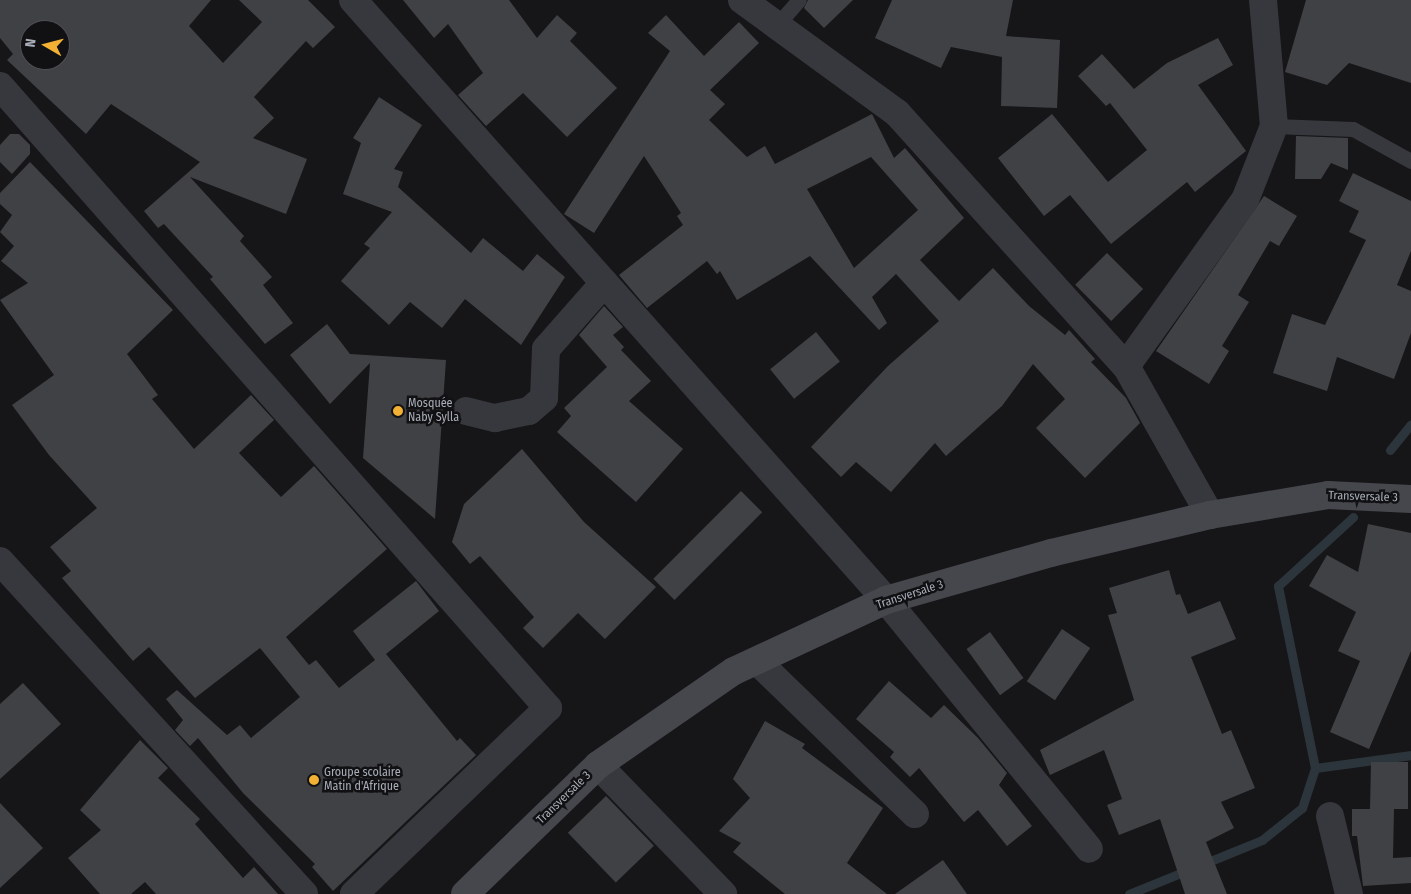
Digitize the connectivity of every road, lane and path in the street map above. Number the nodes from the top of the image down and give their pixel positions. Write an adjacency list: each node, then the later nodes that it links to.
1 (353, 0): 9 (street)
2 (742, 0): 5 (street)
3 (800, 0): 5 (lane)
4 (1263, 0): 7 (street)
5 (777, 25): 10 (street)
6 (0, 86): 22 (street)
7 (1274, 126): 8 (lane); 10 (street)
8 (1411, 161)
9 (604, 283): 11 (street); 15 (street)
10 (1126, 366): 13 (street)
11 (466, 411)
12 (1411, 499): 13 (main road, Transversale 3)
13 (1210, 515): 15 (main road, Transversale 3)
14 (0, 561): 21 (street)
15 (886, 600): 16 (main road, Transversale 3); 20 (street)
16 (757, 661): 17 (main road, Transversale 3); 18 (street)
17 (598, 765): 23 (main road, Transversale 3); 24 (street)
18 (915, 814)
19 (1330, 816): 25 (street)
20 (1089, 849)
21 (304, 894)
22 (354, 894)
23 (465, 894)
24 (723, 894)
25 (1350, 894)

